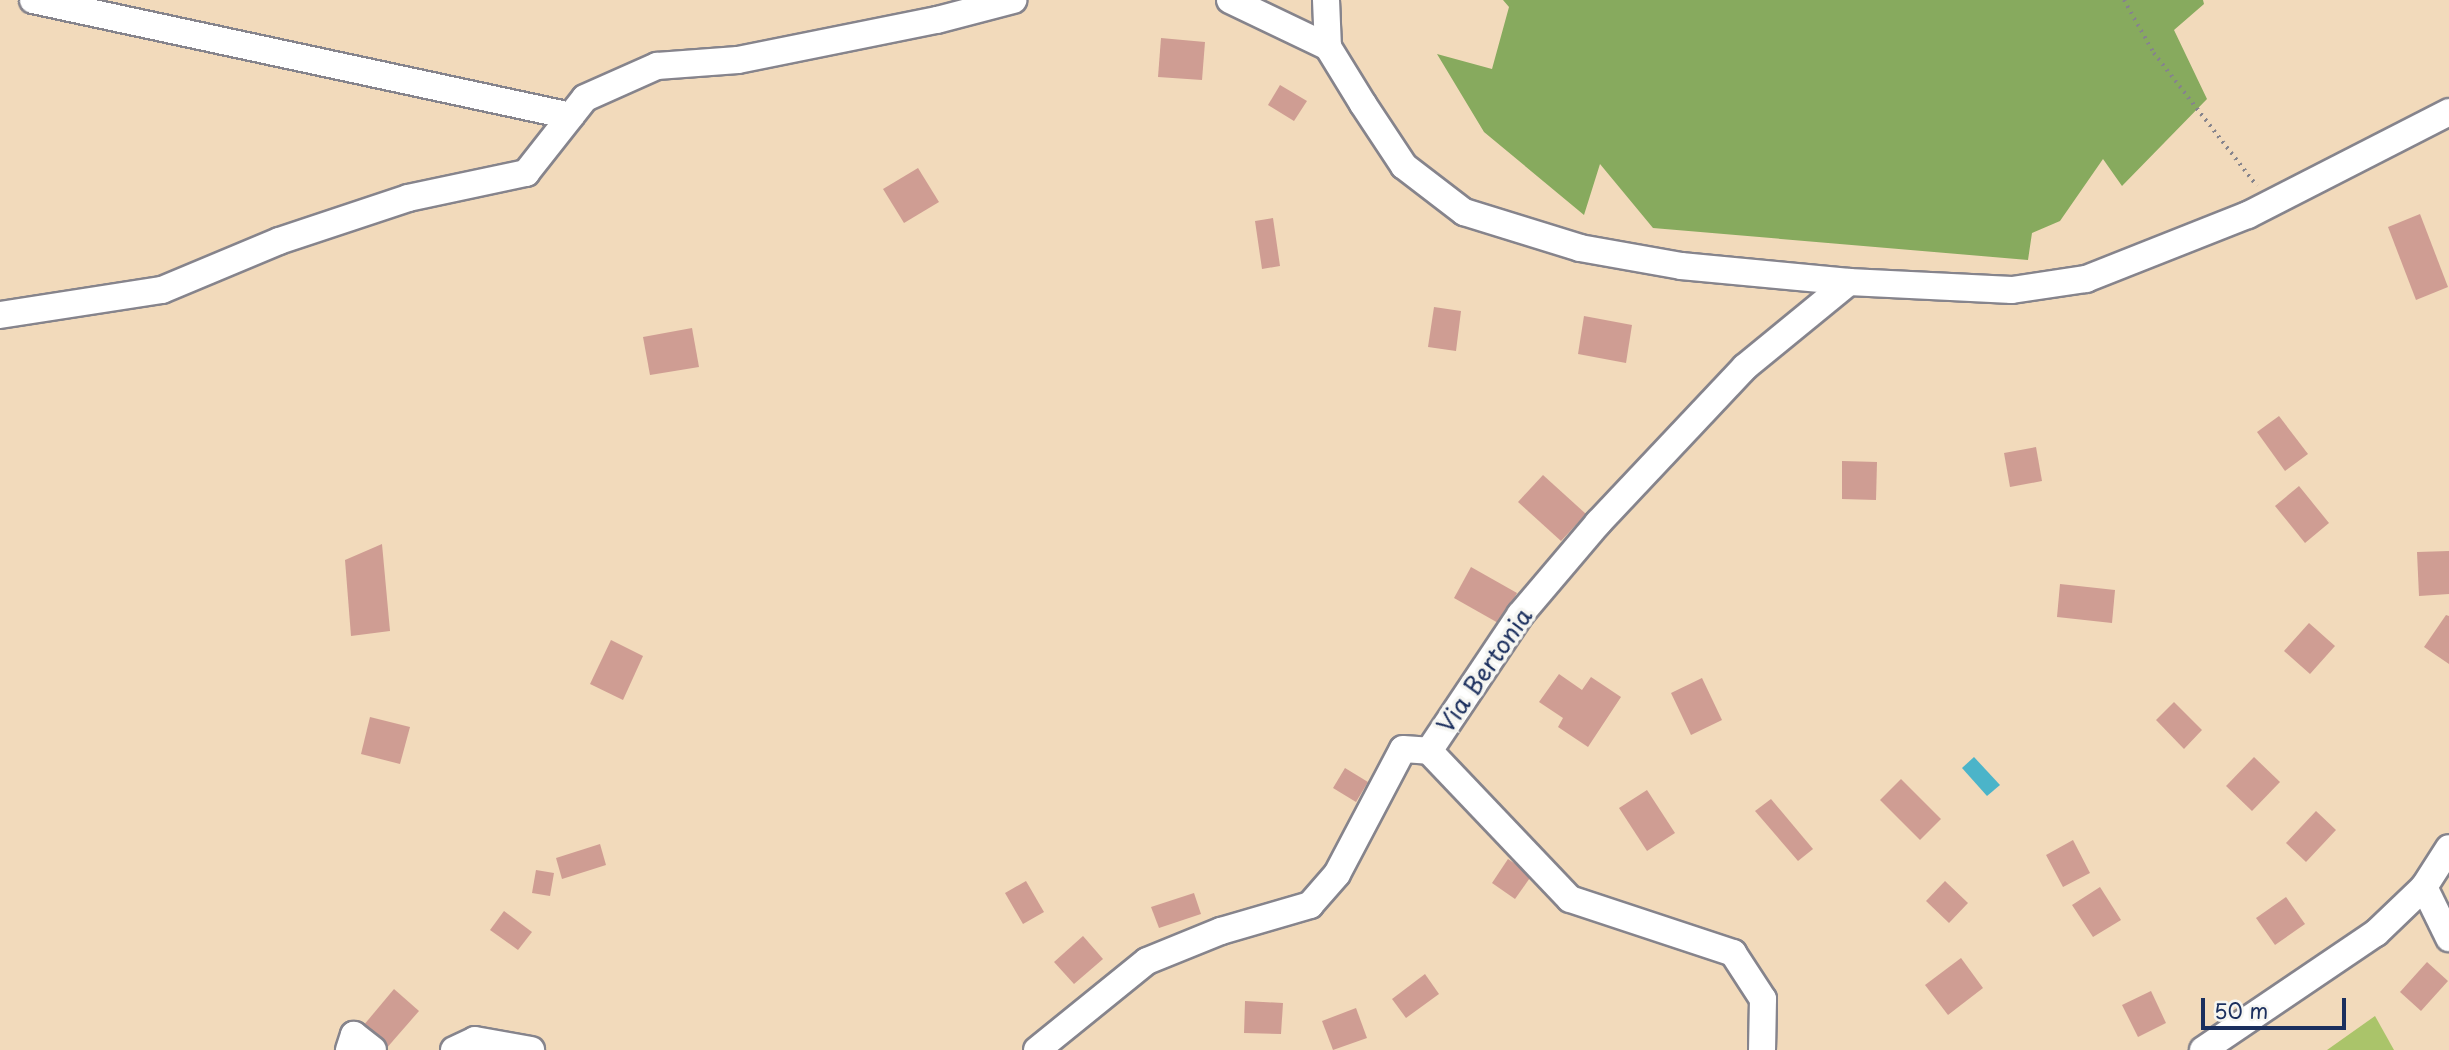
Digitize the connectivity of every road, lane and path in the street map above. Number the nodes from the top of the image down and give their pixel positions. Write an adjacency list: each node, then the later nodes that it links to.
1 (33, 0): 8 (street)
2 (1013, 0): 8 (street)
3 (1230, 0): 6 (street)
4 (1326, 0): 6 (street)
5 (2124, 0): 9 (path)
6 (1328, 47): 10 (street)
7 (2449, 112): 9 (street)
8 (571, 116): 11 (street)
9 (2272, 203): 10 (street)
10 (1849, 282): 12 (street, Via Bertonia)
11 (0, 315)
12 (1429, 751): 20 (street, Via Bertonia); 21 (street)
13 (2449, 848): 14 (street)
14 (2424, 887): 15 (street); 22 (street)
15 (2449, 937)
16 (349, 1050): 17 (street)
17 (373, 1050)
18 (454, 1050): 19 (street)
19 (531, 1050)
20 (1037, 1050)
21 (1762, 1050)
22 (2203, 1050)

